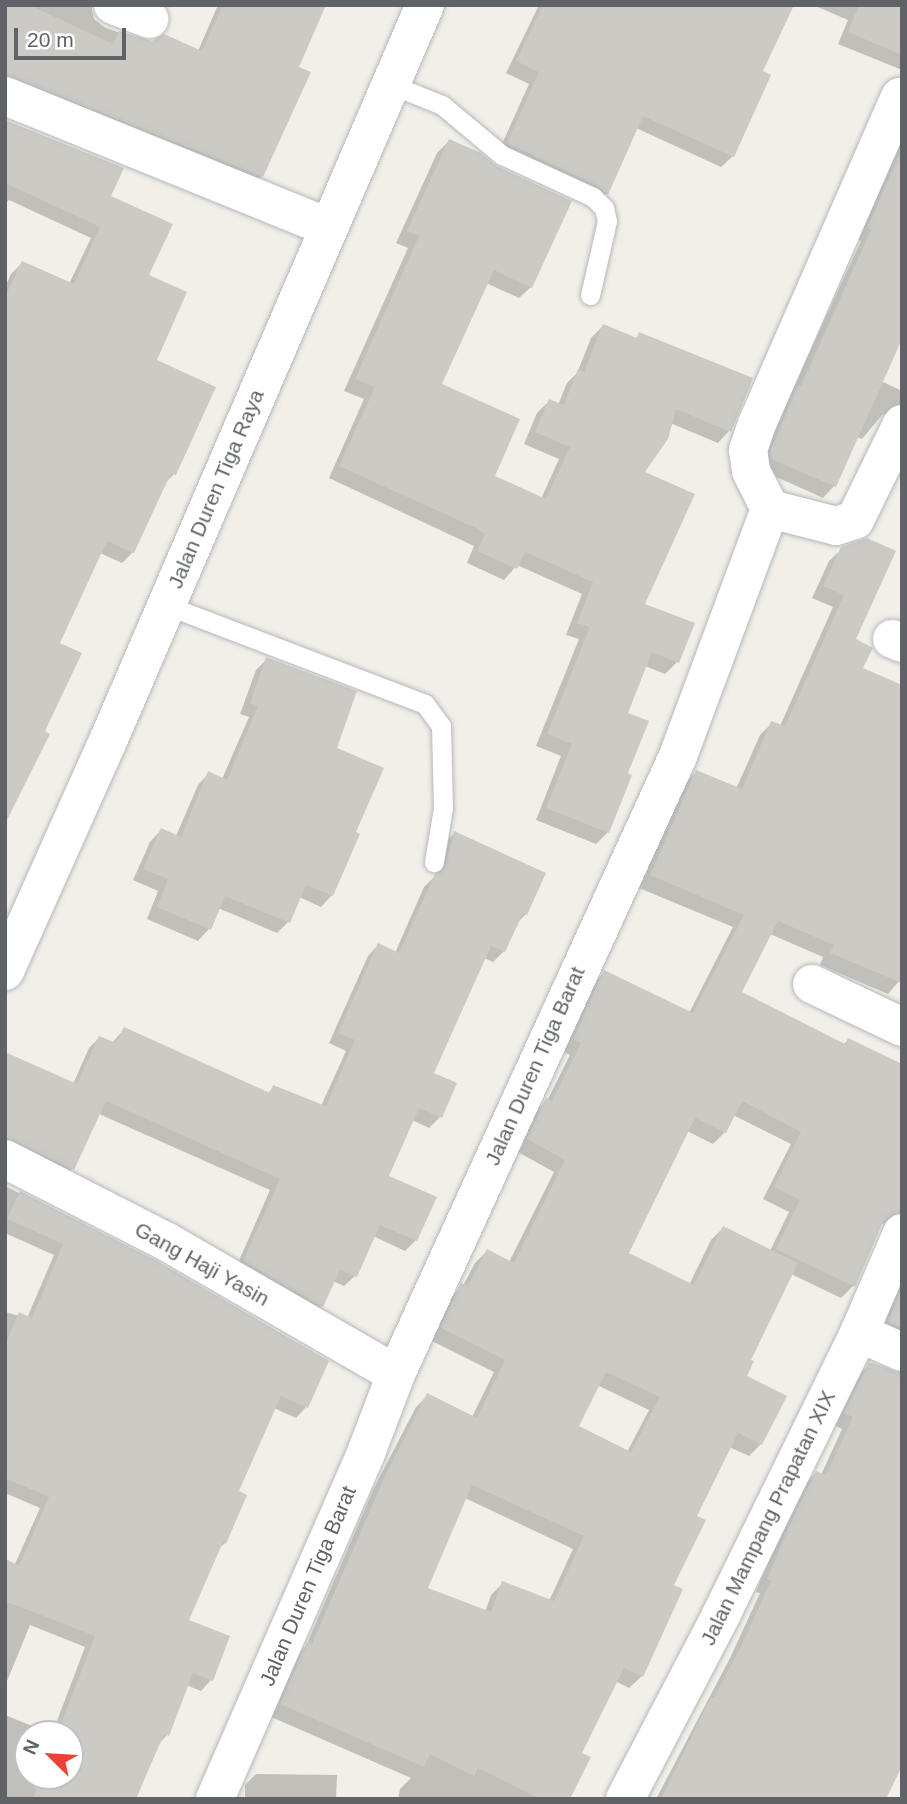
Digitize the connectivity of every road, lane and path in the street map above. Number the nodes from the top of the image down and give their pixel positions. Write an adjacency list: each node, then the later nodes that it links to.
1 (113, 5): 3 (street)
2 (425, 5): 4 (street, Jalan Duren Tiga Raya)
3 (149, 19)
4 (392, 85): 7 (street, Jalan Duren Tiga Raya); 8 (lane)
5 (5, 96): 7 (street)
6 (900, 97): 10 (street)
7 (328, 227): 11 (street, Jalan Duren Tiga Raya)
8 (590, 295)
9 (902, 424): 10 (street)
10 (770, 509): 20 (street, Jalan Duren Tiga Barat)
11 (166, 606): 12 (lane); 13 (street, Jalan Duren Tiga Raya)
12 (434, 862)
13 (5, 971)
14 (812, 984): 15 (street)
15 (902, 1027)
16 (5, 1159): 20 (street, Gang Haji Yasin)
17 (902, 1233): 18 (street, Jalan Mampang Prapatan XIX)
18 (859, 1333): 19 (street); 22 (street, Jalan Mampang Prapatan XIX)
19 (902, 1352)
20 (396, 1374): 21 (street, Jalan Duren Tiga Barat)
21 (215, 1799)
22 (625, 1799)

